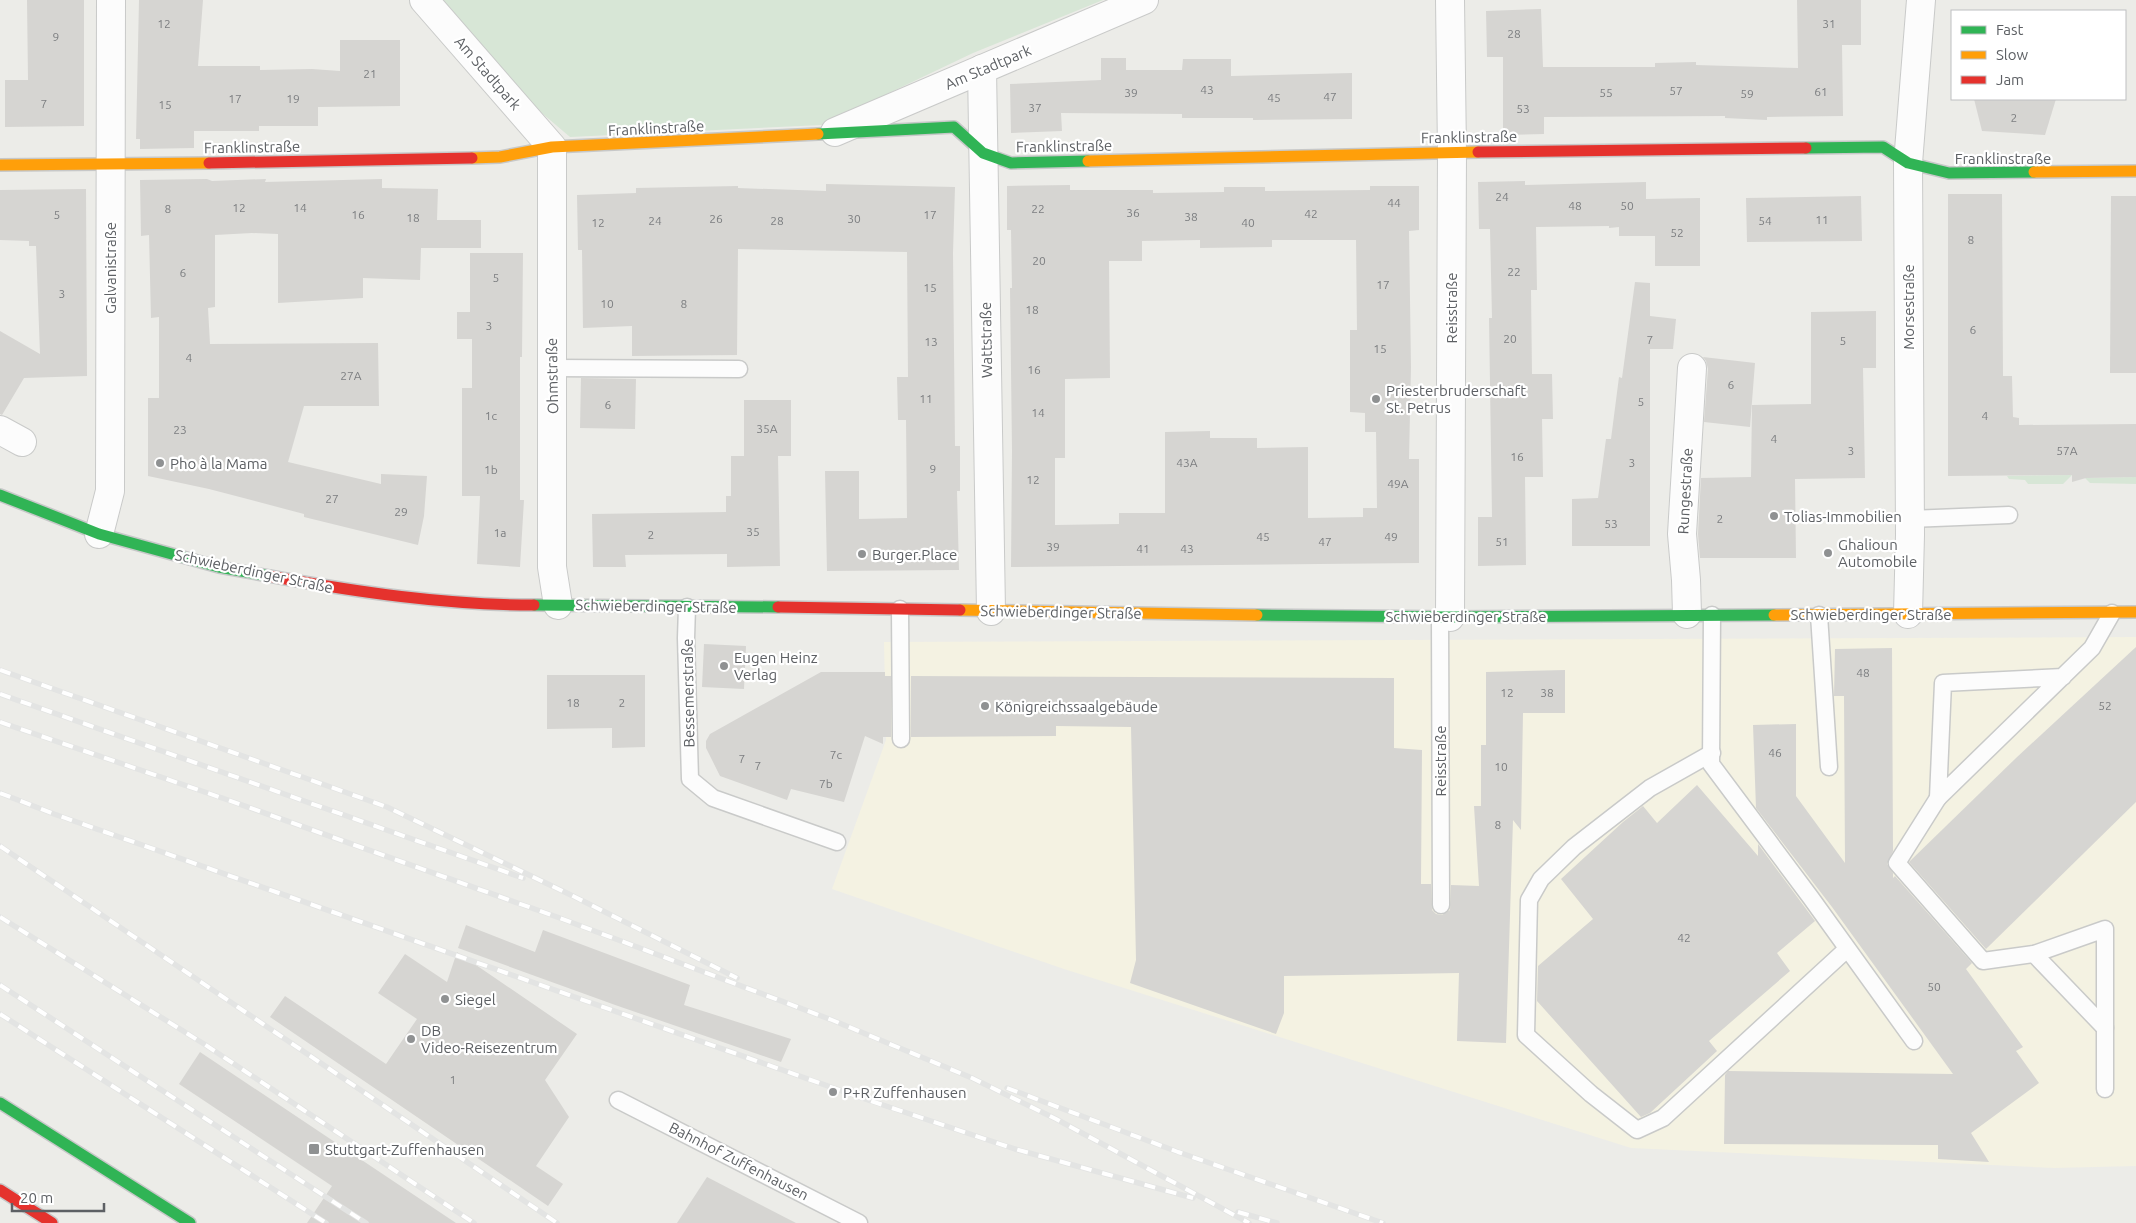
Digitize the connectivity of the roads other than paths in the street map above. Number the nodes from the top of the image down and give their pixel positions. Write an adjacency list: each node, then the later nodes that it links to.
1 (110, 0): 13 (street, Galvanistraße)
2 (424, 0): 8 (street, Am Stadtpark)
3 (1144, 0): 6 (street, Am Stadtpark)
4 (1450, 0): 9 (street, Reisstraße)
5 (1920, 0): 11 (street, Morsestraße)
6 (982, 69): 7 (street, Am Stadtpark); 10 (street, Wattstraße)
7 (831, 134): 8 (main road, Franklinstraße); 10 (main road, Franklinstraße)
8 (552, 147): 13 (main road, Franklinstraße); 15 (street, Ohmstraße)
9 (1452, 152): 10 (main road, Franklinstraße); 11 (main road, Franklinstraße); 31 (street, Reisstraße)
10 (984, 153): 25 (street, Wattstraße)
11 (1908, 163): 14 (main road, Franklinstraße); 20 (street, Morsestraße)
12 (0, 165): 13 (main road, Franklinstraße)
13 (110, 165): 21 (street, Galvanistraße)
14 (2136, 171)
15 (552, 368): 17 (lane); 22 (street, Ohmstraße)
16 (1692, 368): 29 (street, Rungestraße)
17 (740, 369)
18 (0, 495): 21 (main road, Schwieberdinger Straße)
19 (2008, 515): 20 (lane)
20 (1910, 519): 28 (street, Morsestraße)
21 (99, 534): 22 (main road, Schwieberdinger Straße)
22 (558, 605): 23 (main road, Schwieberdinger Straße)
23 (687, 607): 24 (main road, Schwieberdinger Straße); 37 (lane, Bessemerstraße)
24 (900, 609): 25 (main road, Schwieberdinger Straße); 33 (lane)
25 (990, 611): 31 (main road, Schwieberdinger Straße)
26 (2136, 612): 27 (main road, Schwieberdinger Straße)
27 (2112, 613): 28 (main road, Schwieberdinger Straße); 32 (lane)
28 (1908, 614): 30 (main road, Schwieberdinger Straße)
29 (1699, 615): 30 (main road, Schwieberdinger Straße); 31 (main road, Schwieberdinger Straße); 34 (lane)
30 (1819, 615): 35 (lane)
31 (1445, 616): 38 (lane, Reisstraße)
32 (2063, 677): 36 (lane); 36 (lane)
33 (901, 738)
34 (1712, 753): 39 (lane); 39 (lane)
35 (1829, 767)
36 (1938, 798): 40 (lane)
37 (837, 842)
38 (1441, 905)
39 (1847, 949): 42 (lane)
40 (2034, 954): 41 (lane); 41 (lane)
41 (2105, 1028): 43 (lane)
42 (1914, 1041)
43 (2105, 1089)
44 (618, 1100): 49 (lane, Bahnhof Zuffenhausen)
45 (0, 1103): 48 (main road)
46 (0, 1190): 47 (main road)
47 (52, 1223)
48 (190, 1223)
49 (859, 1223)

